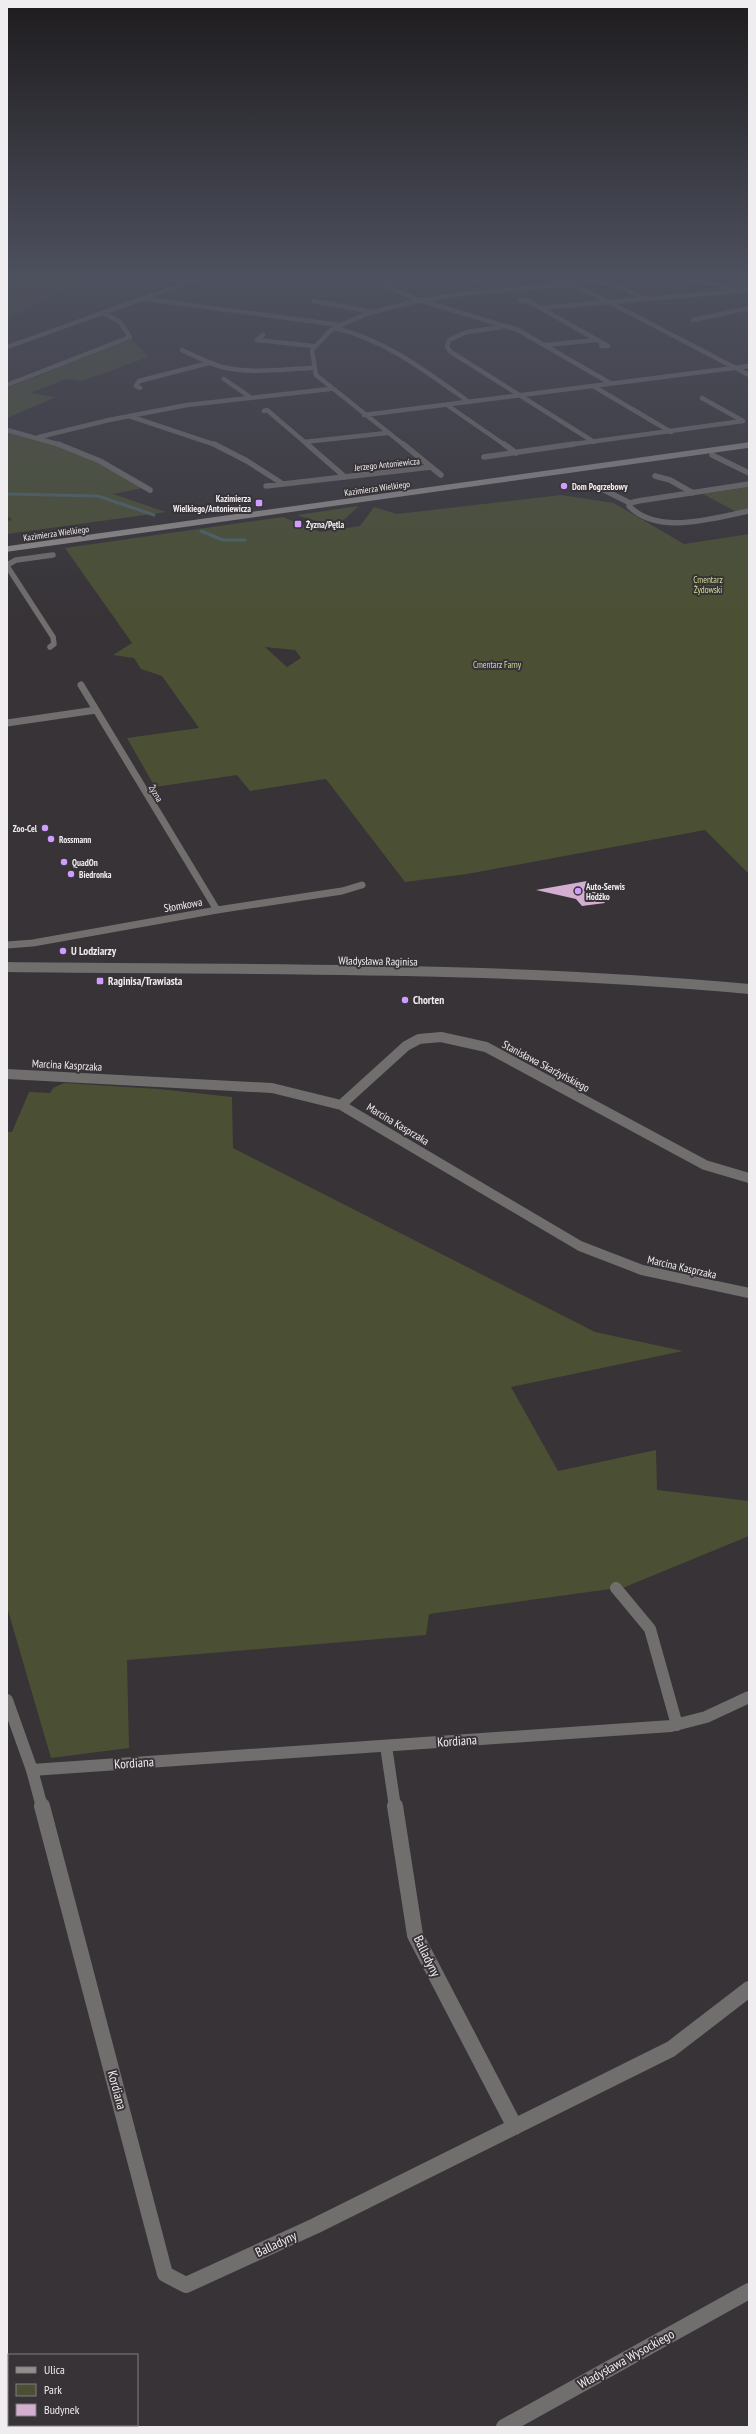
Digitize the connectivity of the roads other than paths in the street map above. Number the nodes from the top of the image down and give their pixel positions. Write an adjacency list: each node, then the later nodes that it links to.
1 (238, 389): 8 (street)
2 (330, 389): 8 (street); 13 (street)
3 (450, 389): 10 (street)
4 (509, 389): 7 (street)
5 (572, 389): 7 (street)
6 (597, 389): 16 (street)
7 (519, 395): 10 (street); 21 (street)
8 (250, 397): 14 (street)
9 (702, 398): 16 (street)
10 (469, 402): 11 (street)
11 (446, 404): 13 (street); 23 (street)
12 (264, 410): 20 (street, Jerzego Antoniewicza)
13 (364, 415): 17 (street)
14 (129, 416): 18 (street); 31 (street)
15 (7, 430): 18 (street)
16 (671, 432): 21 (street)
17 (388, 433): 20 (street); 26 (street)
18 (40, 437): 35 (street)
19 (749, 439): 38 (main road, Kazimierza Wielkiego)
20 (304, 442): 30 (street, Jerzego Antoniewicza)
21 (594, 442): 23 (street)
22 (749, 445): 38 (main road, Kazimierza Wielkiego)
23 (516, 453): 25 (street)
24 (712, 456): 27 (street)
25 (484, 457)
26 (432, 467): 28 (street); 30 (street, Jerzego Antoniewicza)
27 (749, 473)
28 (441, 475)
29 (655, 476): 36 (street)
30 (345, 477): 31 (street, Jerzego Antoniewicza)
31 (283, 484): 33 (street, Jerzego Antoniewicza)
32 (749, 484): 36 (street)
33 (266, 486)
34 (592, 488): 37 (street)
35 (150, 490)
36 (693, 493): 37 (street)
37 (630, 503): 39 (street)
38 (285, 507): 40 (main road, Kazimierza Wielkiego); 41 (main road, Kazimierza Wielkiego)
39 (749, 511)
40 (7, 543)
41 (7, 549)
42 (53, 555): 43 (street)
43 (7, 566): 44 (street)
44 (50, 647)
45 (81, 685): 46 (street, Żyzna)
46 (96, 710): 47 (street); 49 (street, Żyzna)
47 (7, 723)
48 (362, 885): 49 (street, Słomkowa)
49 (217, 910): 50 (street, Słomkowa)
50 (7, 945)
51 (7, 967): 52 (street, Władysława Raginisa)
52 (749, 990)
53 (7, 1074): 54 (street, Marcina Kasprzaka)
54 (342, 1105): 55 (street, Stanisława Skarżyńskiego); 56 (street, Marcina Kasprzaka)
55 (749, 1178)
56 (749, 1293)
57 (616, 1588): 60 (street)
58 (749, 1697): 60 (street, Kordiana)
59 (7, 1700): 62 (street)
60 (677, 1725): 61 (street, Kordiana)
61 (386, 1746): 62 (street, Kordiana); 64 (street, Balladyny)
62 (32, 1770): 65 (street, Kordiana)
63 (749, 1989): 64 (street, Balladyny)
64 (515, 2127): 65 (street, Balladyny)
65 (166, 2274)
66 (749, 2291): 67 (street, Władysława Wysockiego)
67 (504, 2427)

